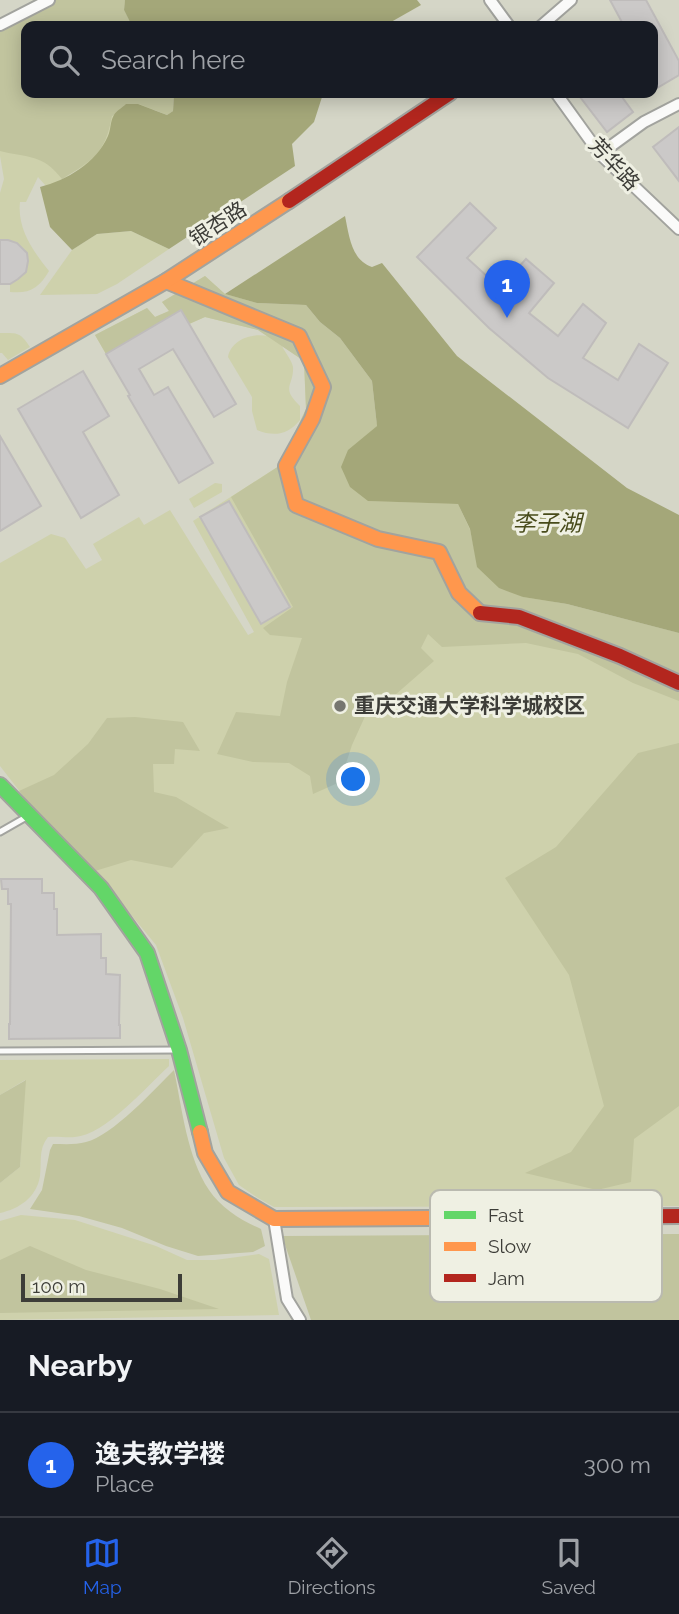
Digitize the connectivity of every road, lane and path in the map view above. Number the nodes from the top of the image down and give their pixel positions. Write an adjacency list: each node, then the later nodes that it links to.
1 (49, 0): 6 (street)
2 (491, 0): 4 (street)
3 (571, 0): 5 (street)
4 (506, 21)
5 (547, 21)
6 (0, 25)
7 (443, 98): 12 (street, 银杏路)
8 (560, 98): 10 (street, 芳华路)
9 (679, 104): 10 (street)
10 (600, 154): 11 (street, 芳华路)
11 (679, 229)
12 (166, 281): 13 (street, 银杏路); 14 (street)
13 (0, 376)
14 (679, 683)
15 (0, 785): 16 (street)
16 (29, 815): 17 (lane); 18 (street)
17 (0, 832)
18 (180, 1050): 19 (lane); 21 (street)
19 (0, 1051)
20 (430, 1218): 21 (street)
21 (274, 1219): 22 (street)
22 (300, 1320)

